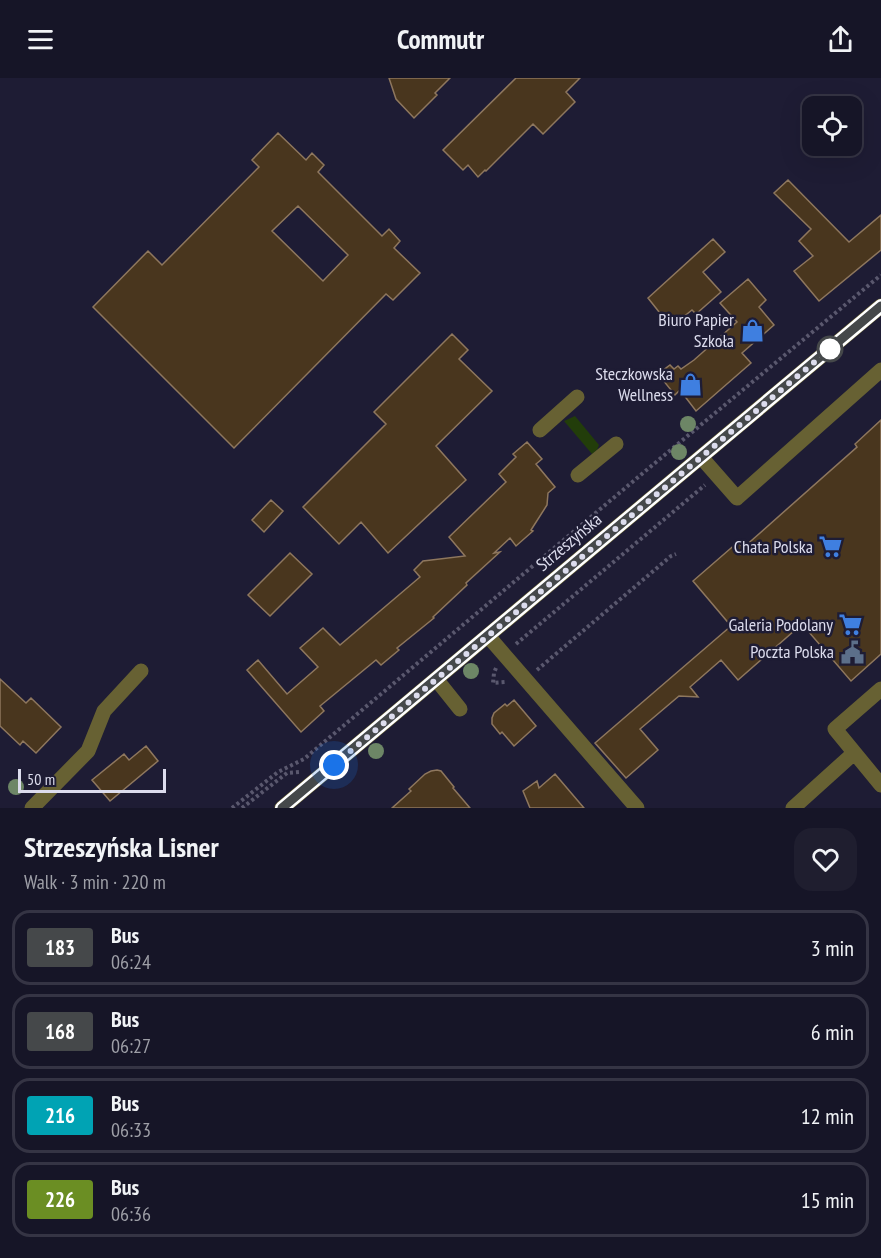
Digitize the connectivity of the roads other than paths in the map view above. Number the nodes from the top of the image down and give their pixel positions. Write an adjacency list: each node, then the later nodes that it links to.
1 (876, 310): 2 (street); 7 (street, Strzeszyńska)
2 (881, 327)
3 (881, 370): 7 (street)
4 (577, 397): 5 (street)
5 (540, 430)
6 (616, 444): 8 (street)
7 (701, 457): 9 (street, Strzeszyńska)
8 (578, 475)
9 (488, 636): 11 (street, Strzeszyńska); 18 (street)
10 (141, 671): 16 (street)
11 (436, 679): 13 (street); 17 (street, Strzeszyńska)
12 (881, 689): 14 (street)
13 (460, 709)
14 (854, 753): 15 (street); 19 (street)
15 (881, 785)
16 (32, 808)
17 (282, 808)
18 (637, 808)
19 (793, 808)

